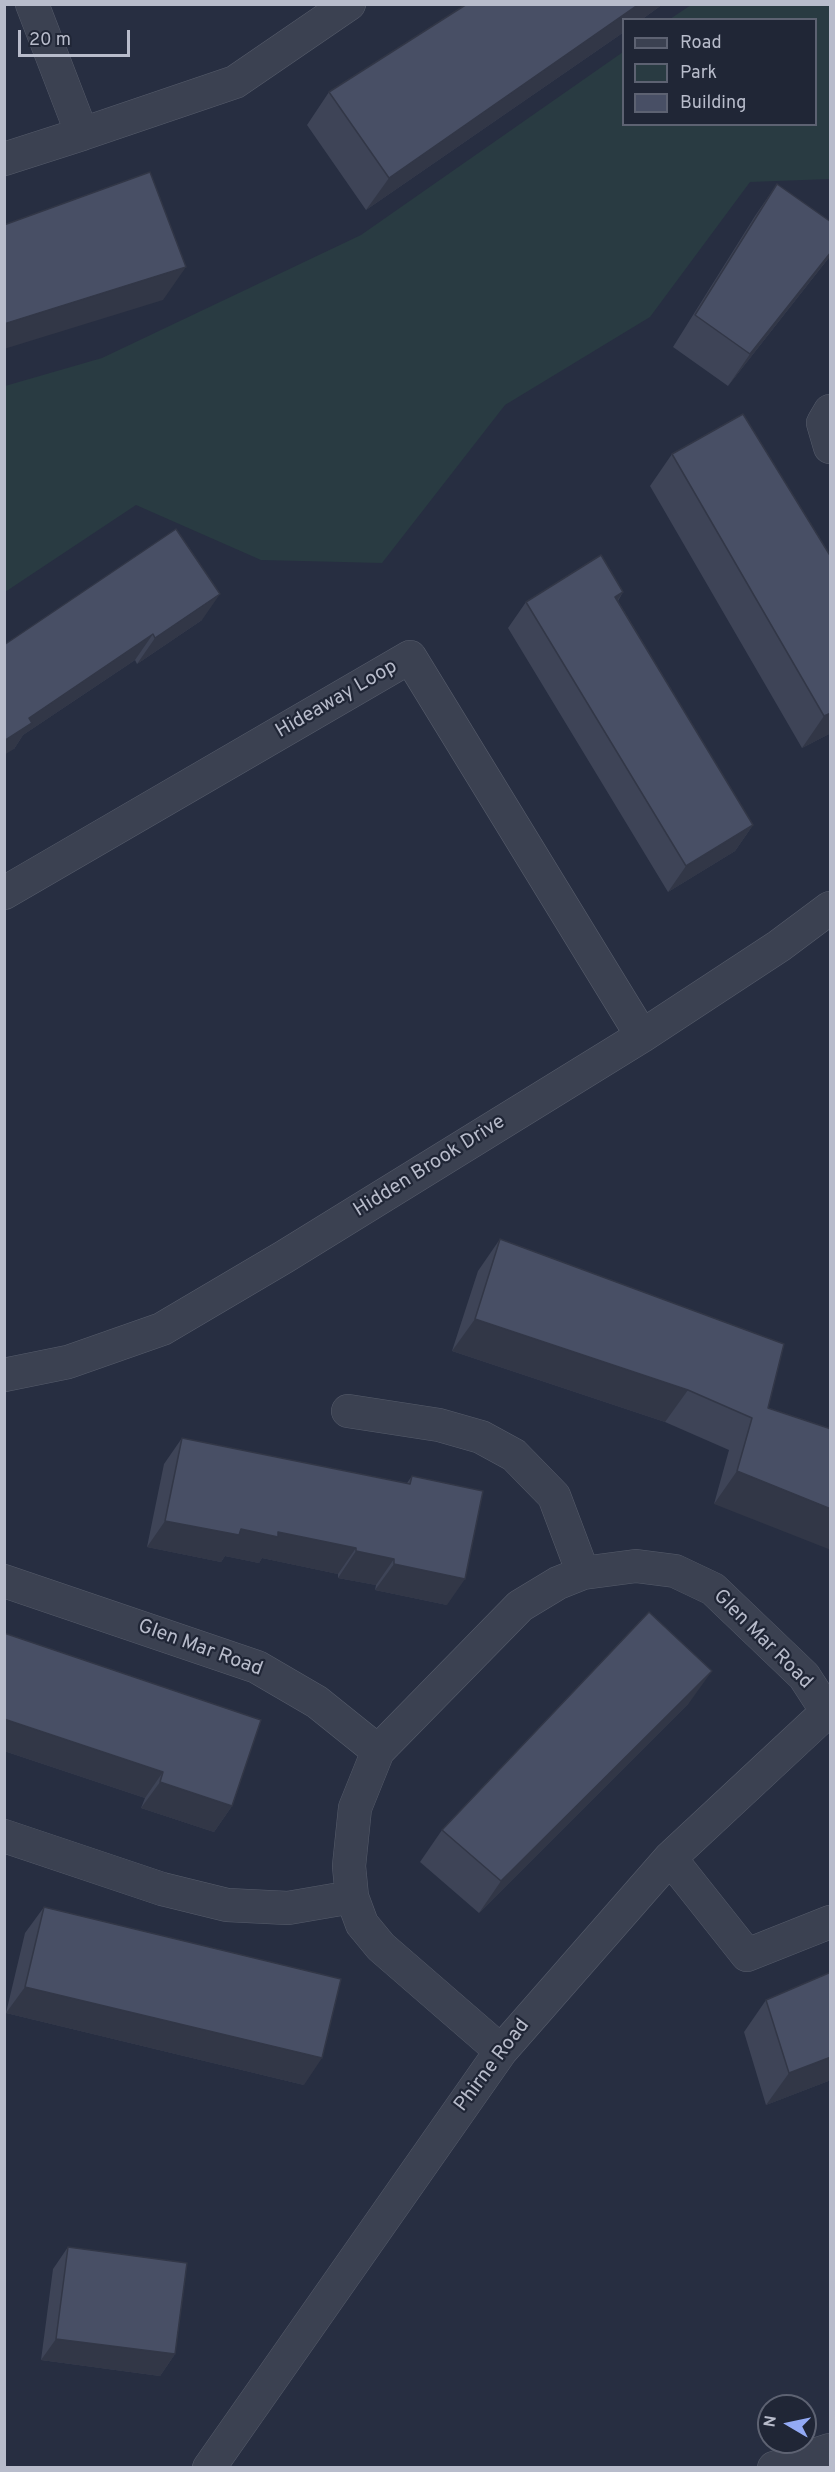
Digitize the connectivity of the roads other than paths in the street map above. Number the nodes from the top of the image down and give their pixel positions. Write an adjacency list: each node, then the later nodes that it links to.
1 (32, 4): 3 (street)
2 (348, 4): 3 (street)
3 (82, 134): 4 (street)
4 (4, 159)
5 (831, 411): 6 (street)
6 (831, 447)
7 (4, 893): 9 (street, Hideaway Loop)
8 (831, 908): 9 (street, Hidden Brook Drive)
9 (642, 1036): 10 (street, Hidden Brook Drive)
10 (4, 1376)
11 (348, 1411): 12 (street)
12 (583, 1573): 14 (street, Glen Mar Road); 15 (street, Glen Mar Road)
13 (4, 1581): 15 (street, Glen Mar Road)
14 (829, 1712): 17 (street, Phirne Road)
15 (378, 1751): 18 (street, Glen Mar Road)
16 (4, 1836): 18 (street)
17 (670, 1858): 19 (street); 20 (street, Phirne Road)
18 (352, 1897): 20 (street, Glen Mar Road)
19 (831, 1922)
20 (501, 2050): 22 (street, Phirne Road)
21 (831, 2450): 23 (street)
22 (209, 2468)
23 (774, 2468)

